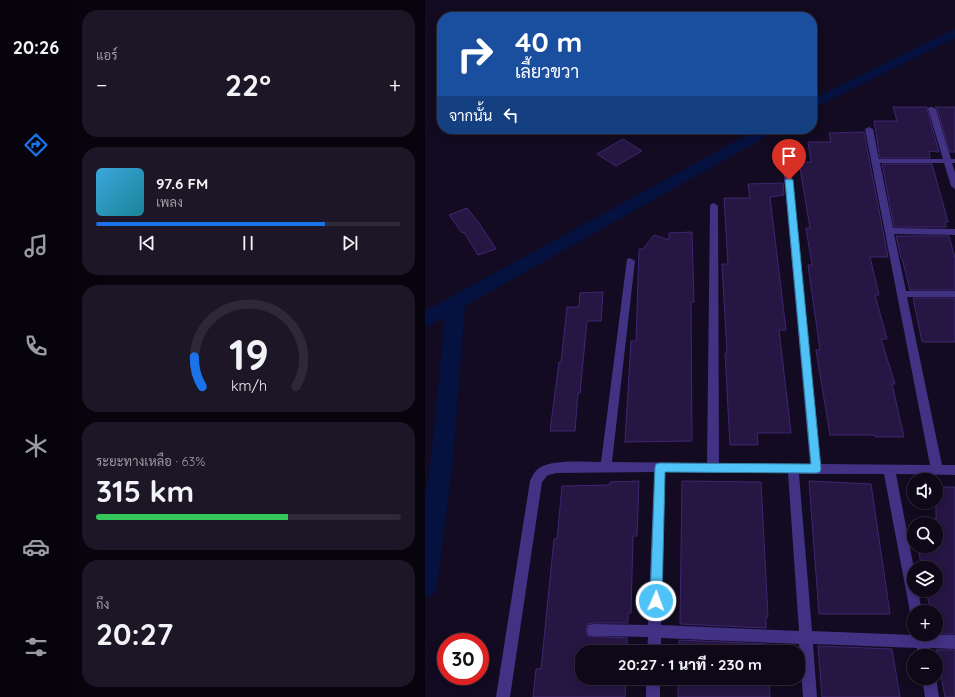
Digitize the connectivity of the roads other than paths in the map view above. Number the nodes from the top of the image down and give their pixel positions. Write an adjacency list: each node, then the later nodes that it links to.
1 (932, 109): 4 (street)
2 (869, 129): 3 (street)
3 (875, 161): 4 (street); 8 (street)
4 (951, 161): 6 (street)
5 (787, 165): 17 (street)
6 (955, 186)
7 (714, 206): 15 (street)
8 (889, 231): 9 (street); 11 (street)
9 (955, 232)
10 (630, 261): 13 (street)
11 (901, 294): 12 (street); 19 (street)
12 (955, 294)
13 (606, 467): 14 (street); 31 (street)
14 (660, 467): 15 (street); 23 (street)
15 (713, 468): 16 (street)
16 (793, 468): 17 (street); 24 (street)
17 (816, 469): 18 (street)
18 (889, 469): 19 (street); 21 (street)
19 (937, 470): 20 (street)
20 (955, 470)
21 (915, 605)
22 (593, 630): 23 (street)
23 (655, 630): 24 (street); 28 (street)
24 (805, 637): 25 (street); 33 (street)
25 (907, 638)
26 (943, 641): 27 (street)
27 (955, 642)
28 (654, 645)
29 (653, 685): 32 (street)
30 (930, 685): 34 (street)
31 (503, 697)
32 (653, 697)
33 (810, 697)
34 (932, 697)

